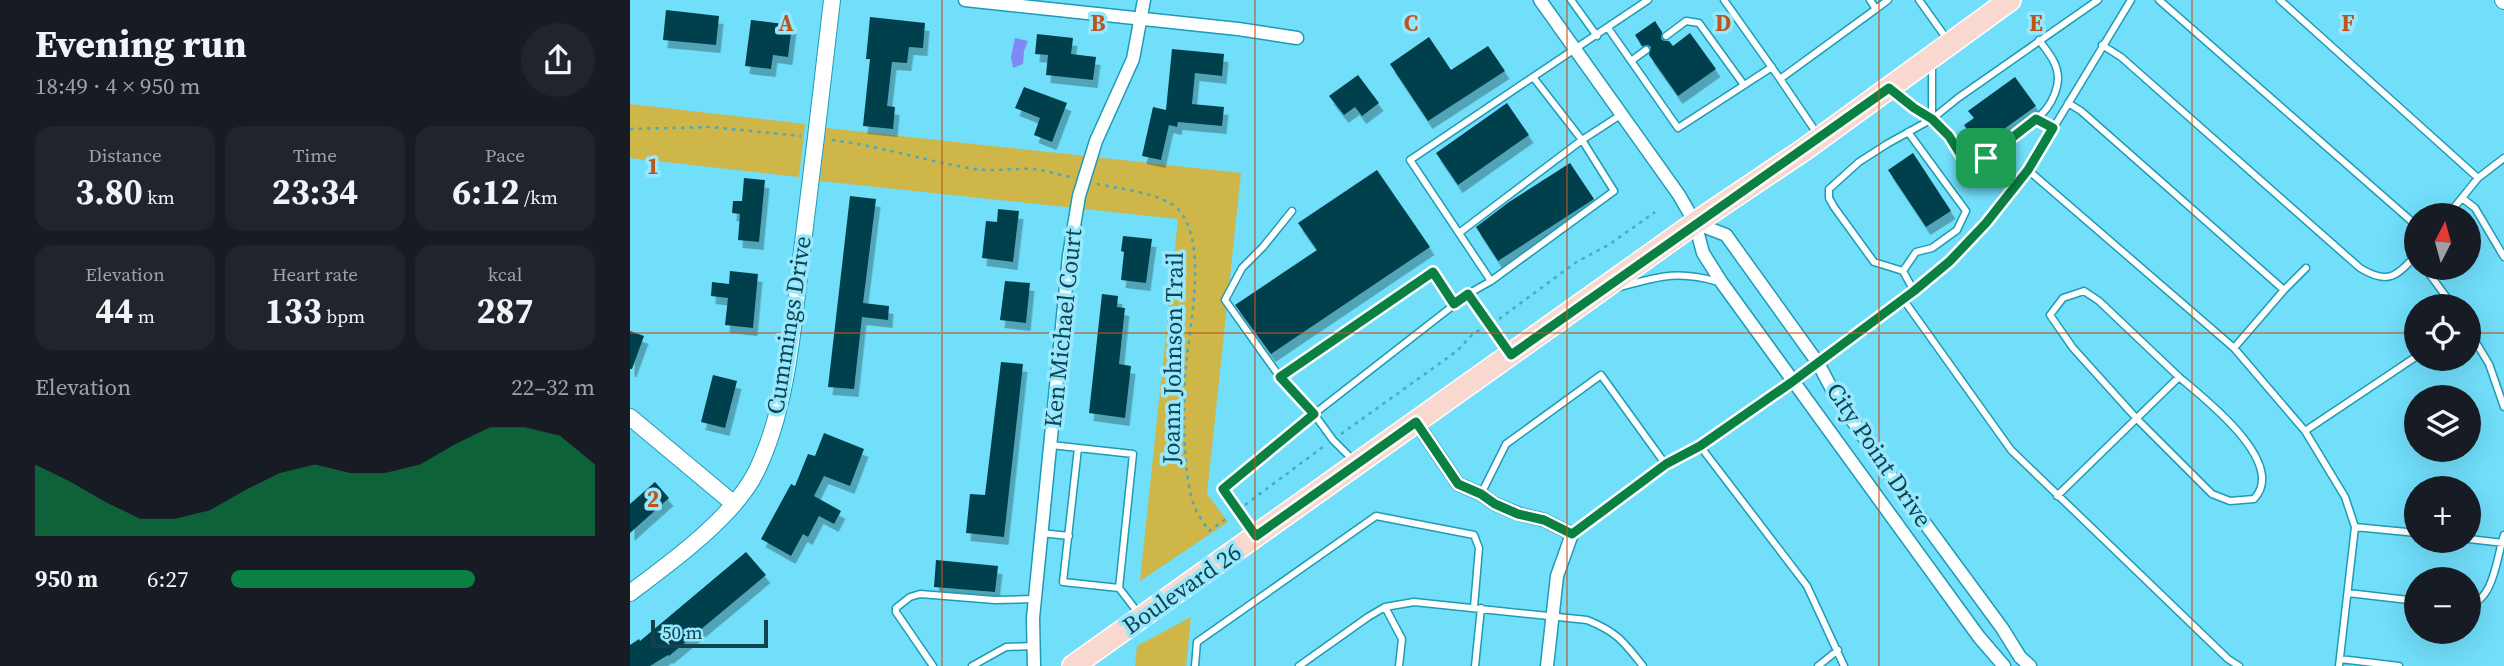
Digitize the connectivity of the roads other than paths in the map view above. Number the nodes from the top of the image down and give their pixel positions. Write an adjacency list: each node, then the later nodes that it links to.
1 (832, 0): 84 (street, Cummings Drive)
2 (965, 0): 18 (street)
3 (1144, 0): 18 (street, Ken Michael Court)
4 (1540, 0): 27 (street, City Point Drive)
5 (1571, 0): 20 (lane)
6 (1648, 0): 19 (lane)
7 (1724, 0): 29 (lane)
8 (1870, 0): 17 (lane)
9 (1888, 0): 17 (lane)
10 (1919, 0): 26 (lane)
11 (2010, 0): 26 (main road, Boulevard 26)
12 (2098, 0): 23 (lane)
13 (2120, 0): 16 (lane)
14 (2159, 0): 48 (lane)
15 (2280, 0): 44 (lane)
16 (2129, 2): 24 (lane)
17 (1876, 9): 31 (lane)
18 (1142, 18): 22 (street); 77 (street, Ken Michael Court)
19 (1608, 28): 20 (lane); 28 (lane)
20 (1597, 36): 27 (lane)
21 (1666, 36): 32 (lane)
22 (1297, 38)
23 (2039, 40): 36 (lane); 37 (lane)
24 (2102, 45): 34 (lane); 52 (lane)
25 (1646, 50): 28 (lane)
26 (1941, 50): 33 (main road, Boulevard 26); 36 (lane)
27 (1575, 51): 30 (lane); 35 (street, City Point Drive)
28 (1631, 61): 32 (lane)
29 (1772, 67): 31 (lane); 32 (lane)
30 (1533, 77): 41 (lane); 50 (lane)
31 (1780, 79): 40 (lane)
32 (1744, 85)
33 (1889, 88): 36 (lane); 40 (main road, Boulevard 26)
34 (2068, 103): 38 (lane); 57 (lane)
35 (1622, 114): 41 (lane); 49 (street, City Point Drive)
36 (1932, 119): 37 (lane); 39 (lane)
37 (2036, 119): 38 (lane)
38 (2053, 128): 43 (lane)
39 (1908, 132): 54 (lane); 54 (lane)
40 (1820, 138): 49 (main road, Boulevard 26)
41 (1582, 140): 50 (lane); 55 (lane)
42 (2504, 158): 44 (lane)
43 (2028, 170): 58 (lane); 63 (lane)
44 (2478, 178): 45 (lane)
45 (2462, 198): 46 (lane); 51 (lane)
46 (2458, 203)
47 (1292, 211): 68 (lane)
48 (2404, 215)
49 (1695, 223): 56 (street, City Point Drive); 59 (main road, Boulevard 26); 66 (street, City Point Drive)
50 (1459, 233): 55 (lane)
51 (2504, 257)
52 (2404, 266)
53 (2306, 268): 57 (lane)
54 (1903, 271): 58 (lane)
55 (1492, 281): 60 (lane)
56 (1722, 283): 59 (lane); 70 (street, City Point Drive)
57 (2284, 290): 63 (lane)
58 (1914, 291): 61 (lane)
59 (1598, 293): 65 (main road, Boulevard 26)
60 (1468, 294): 62 (lane); 65 (lane)
61 (1903, 299): 66 (lane); 83 (lane)
62 (1454, 304): 68 (lane); 72 (lane)
63 (2234, 348): 76 (lane)
64 (2481, 351): 71 (lane)
65 (1511, 355): 75 (main road, Boulevard 26)
66 (1818, 363): 70 (lane); 119 (street, City Point Drive)
67 (2404, 365): 76 (lane)
68 (1280, 377): 72 (lane)
69 (2179, 377): 74 (lane); 74 (lane); 74 (lane)
70 (1792, 382): 78 (lane); 118 (street, City Point Drive)
71 (2504, 407)
72 (1314, 414): 80 (lane); 90 (lane)
73 (630, 417): 84 (street)
74 (2137, 419): 83 (lane)
75 (1416, 422): 80 (main road, Boulevard 26); 82 (street)
76 (2305, 431): 85 (lane)
77 (1050, 445): 79 (lane); 87 (street, Ken Michael Court)
78 (1700, 446): 81 (lane); 104 (lane)
79 (1078, 448): 89 (lane); 93 (lane)
80 (1357, 464): 90 (main road, Boulevard 26)
81 (1666, 464): 82 (lane); 88 (lane)
82 (1481, 494): 88 (street)
83 (2057, 496): 120 (lane)
84 (734, 504): 94 (street, Cummings Drive)
85 (2355, 527): 86 (lane); 95 (lane)
86 (2404, 532)
87 (1041, 533): 89 (lane); 97 (street, Ken Michael Court)
88 (1572, 534): 101 (street)
89 (1069, 536): 93 (lane)
90 (1256, 536): 102 (main road, Boulevard 26)
91 (2481, 539): 92 (lane)
92 (2503, 540): 96 (lane)
93 (1119, 588): 102 (lane)
94 (630, 593)
95 (2348, 593): 98 (lane); 105 (lane)
96 (2481, 598)
97 (1035, 599): 103 (street, Ken Michael Court); 108 (lane)
98 (2404, 599)
99 (1385, 607): 100 (lane); 111 (lane); 112 (lane)
100 (1478, 608): 101 (lane); 110 (lane); 113 (lane)
101 (1553, 615): 114 (street); 115 (lane)
102 (1141, 618): 107 (main road, Boulevard 26)
103 (1033, 646): 106 (lane); 109 (street, Ken Michael Court)
104 (1838, 650): 116 (lane); 117 (lane)
105 (2339, 663): 121 (lane)
106 (977, 665)
107 (1075, 665)
108 (933, 666)
109 (1034, 666)
110 (1195, 666)
111 (1299, 666)
112 (1399, 666)
113 (1475, 666)
114 (1547, 666)
115 (1643, 666)
116 (1818, 666)
117 (1844, 666)
118 (2004, 666)
119 (2029, 666)
120 (2239, 666)
121 (2399, 666)

